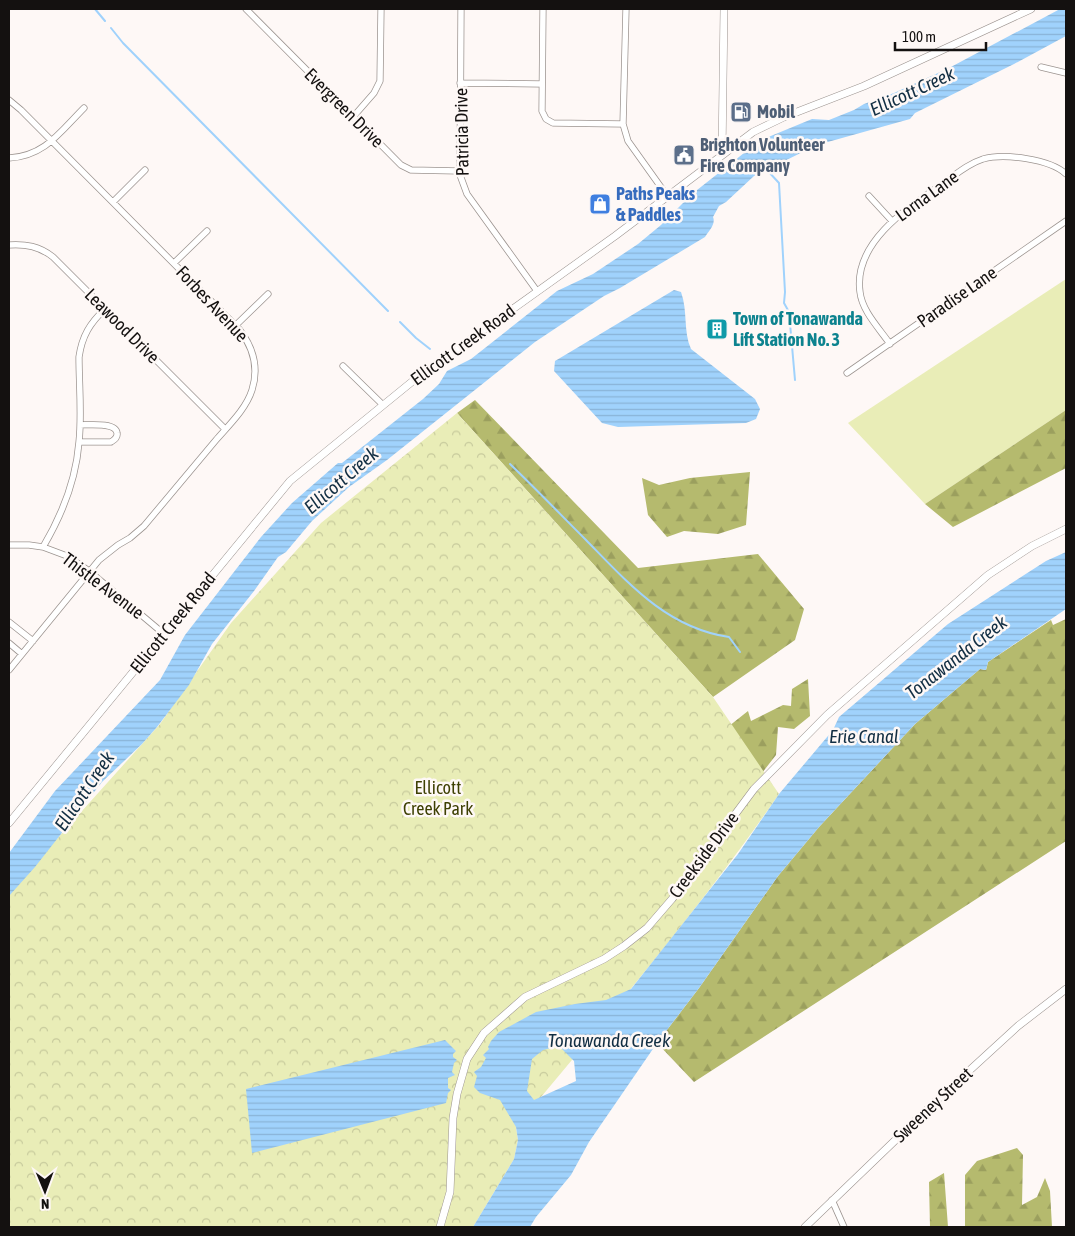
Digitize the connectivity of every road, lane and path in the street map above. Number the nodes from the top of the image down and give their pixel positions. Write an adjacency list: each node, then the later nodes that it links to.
1 (246, 9): 14 (street, Evergreen Drive)
2 (381, 9): 14 (street)
3 (461, 9): 10 (street, Patricia Drive)
4 (543, 9): 11 (street)
5 (626, 9): 15 (street)
6 (724, 9): 17 (street)
7 (1031, 9): 17 (street, Ellicott Creek Road)
8 (1041, 67): 9 (street)
9 (1066, 73)
10 (460, 84): 11 (street); 20 (street, Patricia Drive)
11 (542, 84): 15 (street)
12 (9, 100): 16 (street, Forbes Avenue)
13 (84, 108): 16 (street)
14 (353, 117): 20 (street, Evergreen Drive)
15 (624, 124): 23 (street)
16 (52, 141): 18 (street); 24 (street, Forbes Avenue)
17 (722, 154): 23 (street, Ellicott Creek Road)
18 (9, 158)
19 (146, 170): 24 (street)
20 (460, 171): 30 (street, Patricia Drive)
21 (1066, 174): 26 (street, Lorna Lane)
22 (869, 196): 26 (street)
23 (668, 197): 30 (street, Ellicott Creek Road)
24 (113, 202): 29 (street, Forbes Avenue)
25 (1066, 221): 34 (street, Paradise Lane)
26 (892, 222): 34 (street, Lorna Lane)
27 (207, 231): 29 (street)
28 (9, 245): 32 (street, Leawood Drive)
29 (174, 263): 33 (street, Forbes Avenue)
30 (537, 291): 37 (street, Ellicott Creek Road)
31 (268, 294): 33 (street)
32 (105, 309): 38 (street); 39 (street, Leawood Drive)
33 (236, 325): 39 (street, Forbes Avenue)
34 (890, 344): 36 (street, Paradise Lane)
35 (343, 366): 37 (street)
36 (847, 374)
37 (383, 405): 46 (street, Ellicott Creek Road)
38 (80, 425): 40 (street); 40 (street)
39 (225, 429): 44 (street, Forbes Avenue)
40 (79, 442): 43 (street)
41 (1066, 529): 54 (street, Creekside Drive)
42 (9, 545): 43 (street, Thistle Avenue)
43 (43, 547): 44 (street, Thistle Avenue)
44 (89, 571): 46 (street, Thistle Avenue); 47 (street, Forbes Avenue)
45 (9, 622): 47 (street)
46 (164, 634): 51 (street, Ellicott Creek Road)
47 (33, 640): 49 (street, Forbes Avenue)
48 (9, 643): 49 (street)
49 (22, 654): 50 (street, Forbes Avenue)
50 (9, 670)
51 (9, 823)
52 (1066, 989): 53 (street, Sweeney Street)
53 (832, 1200): 55 (street, Sweeney Street); 56 (street)
54 (440, 1227)
55 (805, 1227)
56 (844, 1227)

